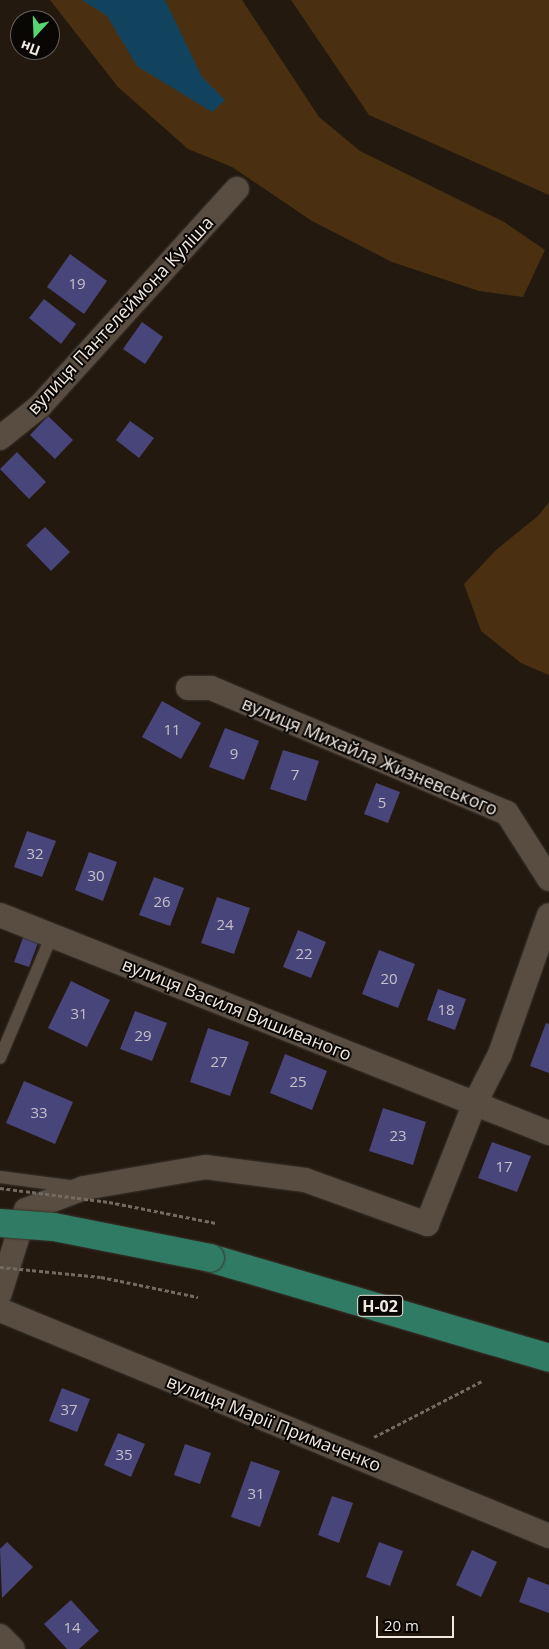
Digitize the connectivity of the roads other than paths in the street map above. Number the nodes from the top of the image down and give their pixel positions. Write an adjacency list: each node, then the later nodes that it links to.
1 (236, 189): 2 (street, вулиця Пантелеймона Куліша)
2 (0, 438)
3 (188, 688): 4 (street, вулиця Михайла Жизневського)
4 (549, 878)
5 (0, 915): 7 (street, вулиця Василя Вишиваного)
6 (549, 915): 9 (street)
7 (52, 935): 8 (lane); 9 (street, вулиця Василя Вишиваного)
8 (0, 1058)
9 (474, 1104): 10 (street, вулиця Василя Вишиваного); 12 (street)
10 (549, 1133)
11 (0, 1176): 12 (lane)
12 (84, 1188): 14 (street)
13 (0, 1223): 16 (main road, Н-02, bridge)
14 (0, 1293)
15 (0, 1310): 17 (street, вулиця Марії Примаченко)
16 (549, 1358)
17 (549, 1536)
18 (0, 1636): 19 (street)
19 (13, 1649)

